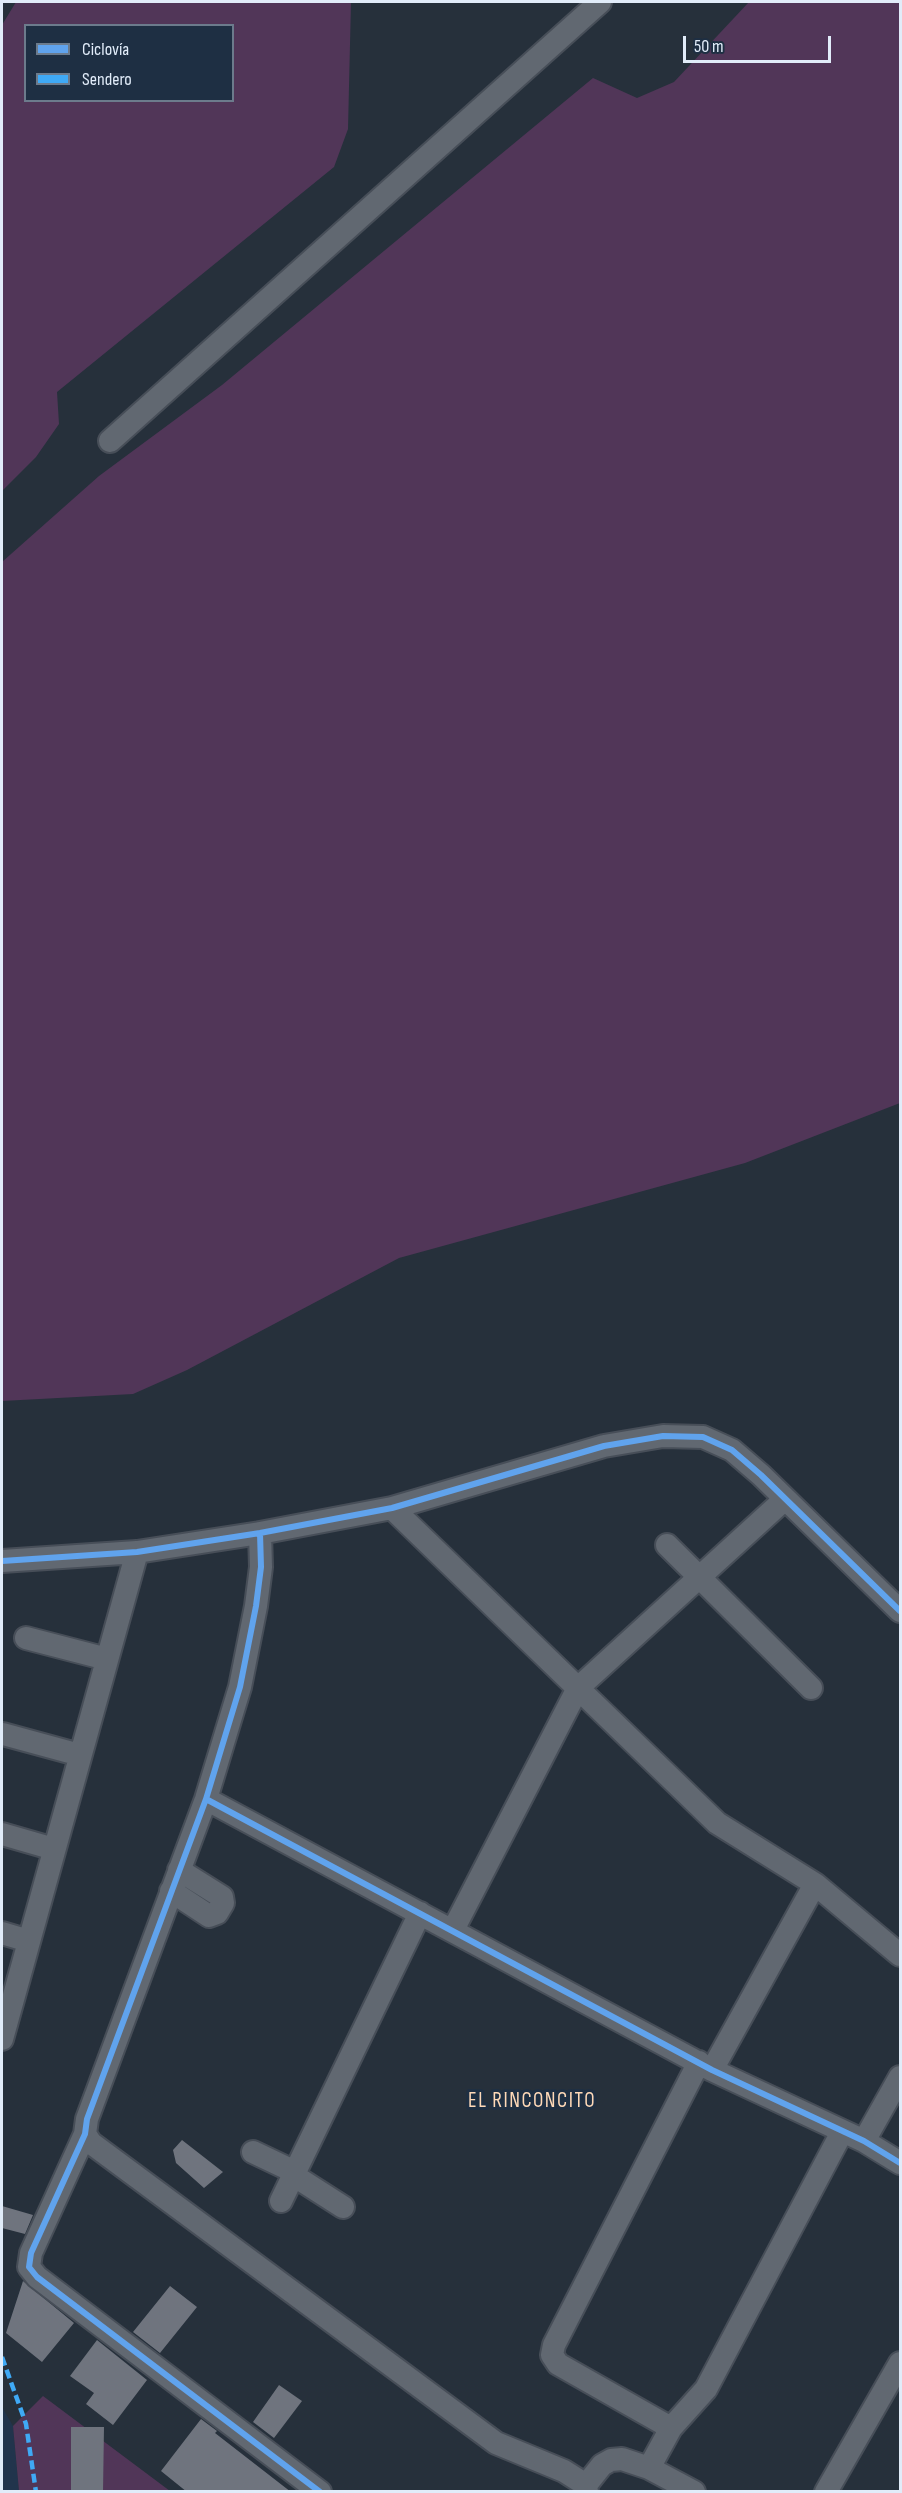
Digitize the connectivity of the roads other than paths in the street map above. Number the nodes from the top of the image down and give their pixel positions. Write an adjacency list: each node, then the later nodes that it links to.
1 (600, 2): 2 (street)
2 (110, 441)
3 (785, 1498): 4 (street); 9 (street); 10 (street)
4 (392, 1508): 5 (street); 13 (street)
5 (260, 1533): 7 (street); 17 (street)
6 (667, 1545): 9 (street)
7 (136, 1552): 8 (street); 12 (street)
8 (2, 1561)
9 (699, 1577): 13 (street); 14 (street)
10 (900, 1611)
11 (26, 1638): 12 (street)
12 (107, 1659): 16 (street)
13 (578, 1688): 21 (street); 24 (street)
14 (811, 1688)
15 (3, 1734): 16 (street)
16 (80, 1755): 19 (street)
17 (206, 1799): 20 (street); 23 (street)
18 (2, 1834): 19 (street)
19 (54, 1849): 26 (street)
20 (179, 1870): 22 (street); 22 (street)
21 (815, 1884): 27 (street); 29 (street)
22 (171, 1891): 32 (street)
23 (420, 1913): 24 (street); 36 (street)
24 (453, 1930): 29 (street)
25 (2, 1933): 26 (street)
26 (29, 1941): 28 (street)
27 (900, 1955)
28 (2, 2037)
29 (706, 2066): 31 (street); 40 (street)
30 (900, 2077): 33 (street)
31 (842, 2132): 33 (street); 40 (street)
32 (85, 2134): 42 (street); 43 (street)
33 (864, 2141): 35 (street)
34 (254, 2151): 36 (street)
35 (900, 2163)
36 (294, 2173): 37 (street); 38 (street)
37 (281, 2201)
38 (343, 2207)
39 (900, 2363): 45 (street)
40 (671, 2428): 41 (street)
41 (649, 2468): 42 (street); 44 (street)
42 (586, 2488)
43 (320, 2492)
44 (694, 2492)
45 (826, 2492)

